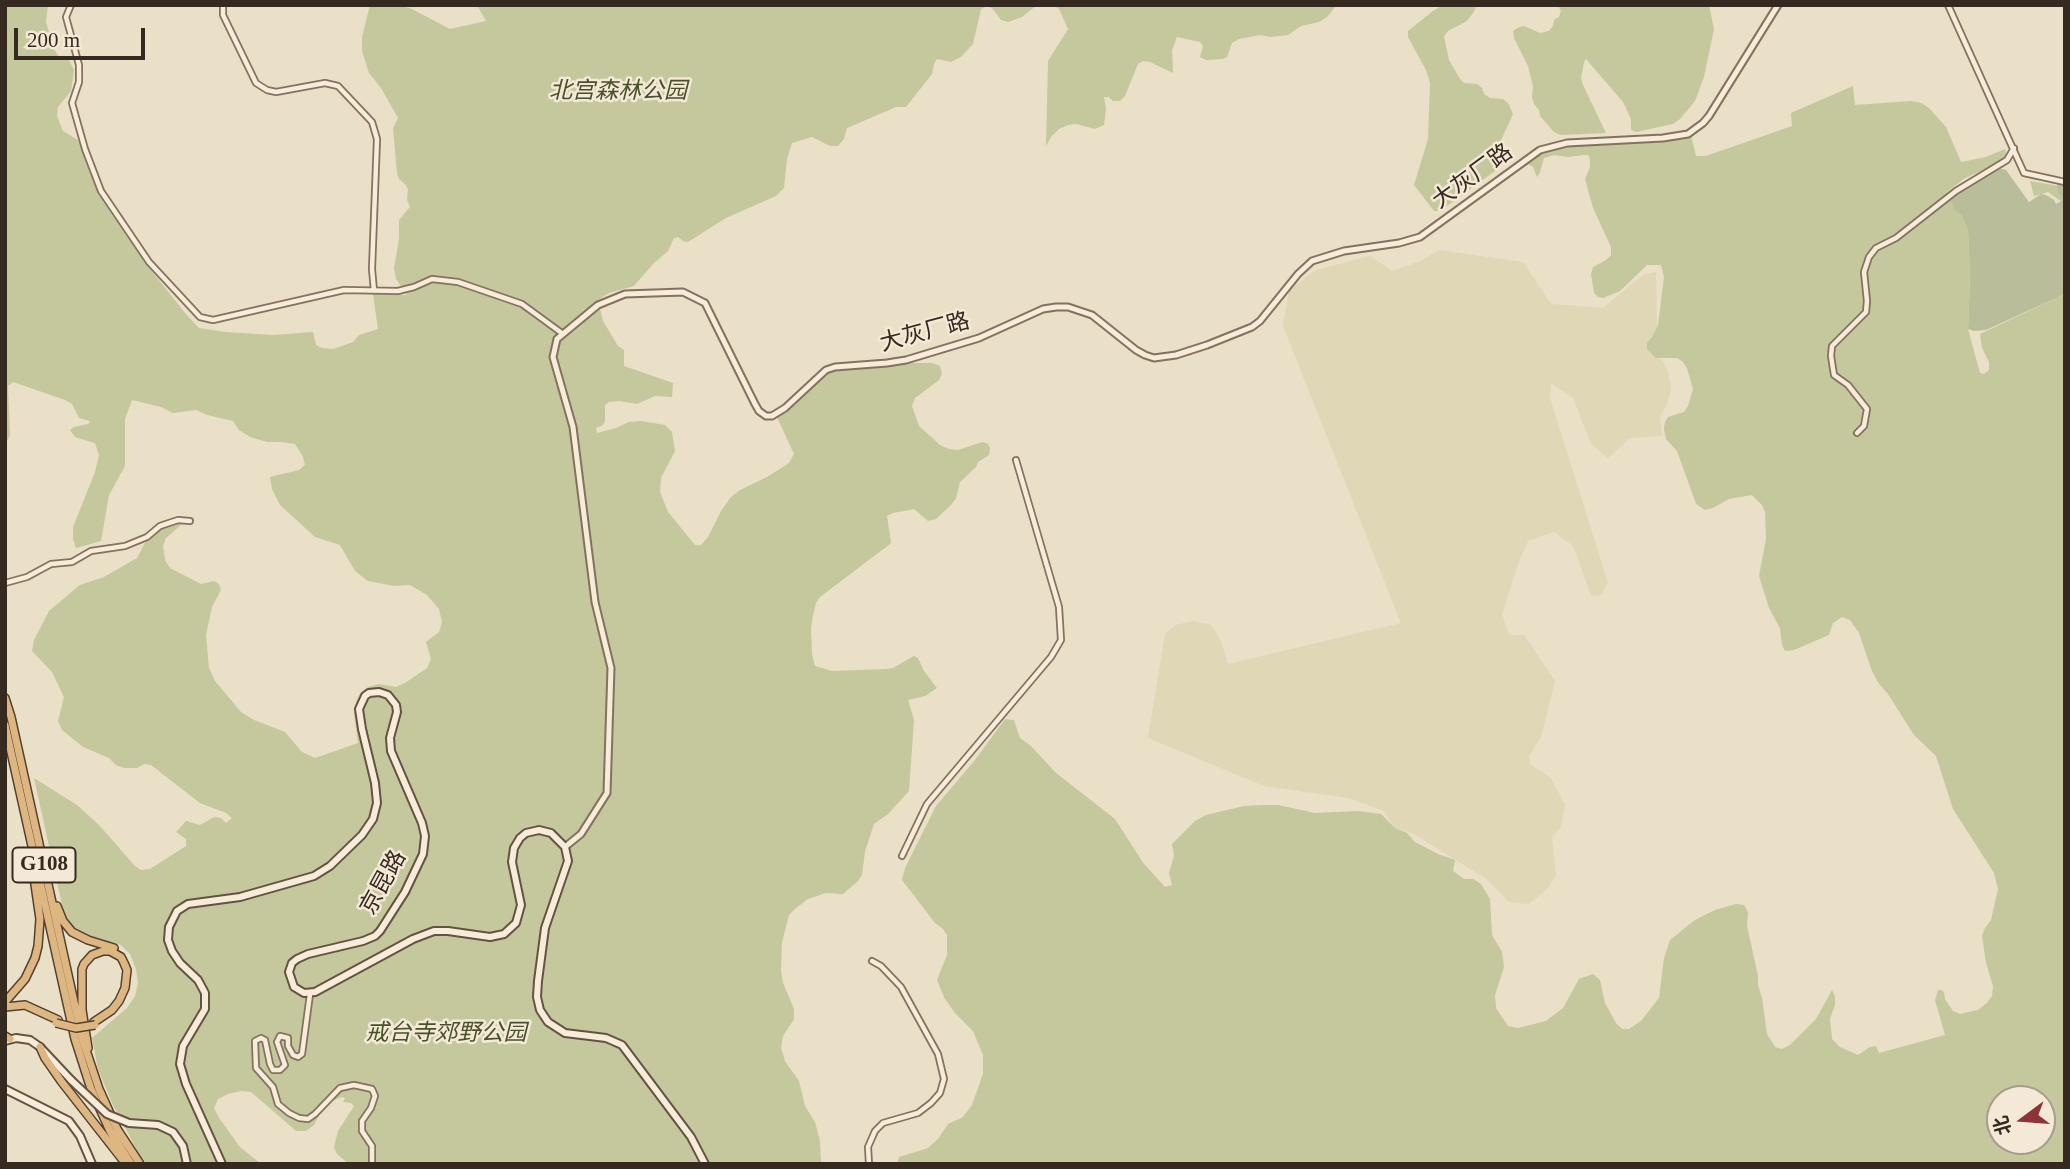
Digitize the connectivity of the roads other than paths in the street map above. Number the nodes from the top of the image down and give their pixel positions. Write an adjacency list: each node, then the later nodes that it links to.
1 (71, 5): 7 (street)
2 (223, 5): 7 (street)
3 (1777, 5): 8 (street, 大灰厂路)
4 (1948, 5): 5 (street)
5 (2014, 148): 6 (street); 9 (street)
6 (2065, 182)
7 (374, 291): 8 (street)
8 (563, 334): 17 (street)
9 (1857, 433)
10 (1016, 460): 18 (street)
11 (190, 521): 12 (street)
12 (5, 583)
13 (5, 698): 15 (highway, G108)
14 (5, 725): 15 (highway, G108)
15 (14, 746): 16 (highway, G108); 19 (highway, G108)
16 (32, 842): 22 (highway, G108); 30 (highway, G108)
17 (565, 847): 21 (main road, 京昆路); 35 (main road)
18 (902, 856)
19 (47, 882): 23 (highway); 26 (highway, G108)
20 (872, 961): 36 (street)
21 (310, 994): 33 (main road, 京昆路); 34 (street)
22 (5, 1007): 23 (highway, bridge)
23 (95, 1023): 26 (highway)
24 (7, 1039): 25 (main road)
25 (40, 1047): 29 (highway); 32 (main road, bridge)
26 (91, 1066): 31 (highway, G108)
27 (5, 1089): 28 (main road)
28 (92, 1164)
29 (125, 1164)
30 (131, 1164)
31 (140, 1164)
32 (187, 1164)
33 (222, 1164)
34 (372, 1164)
35 (705, 1164)
36 (869, 1164)

